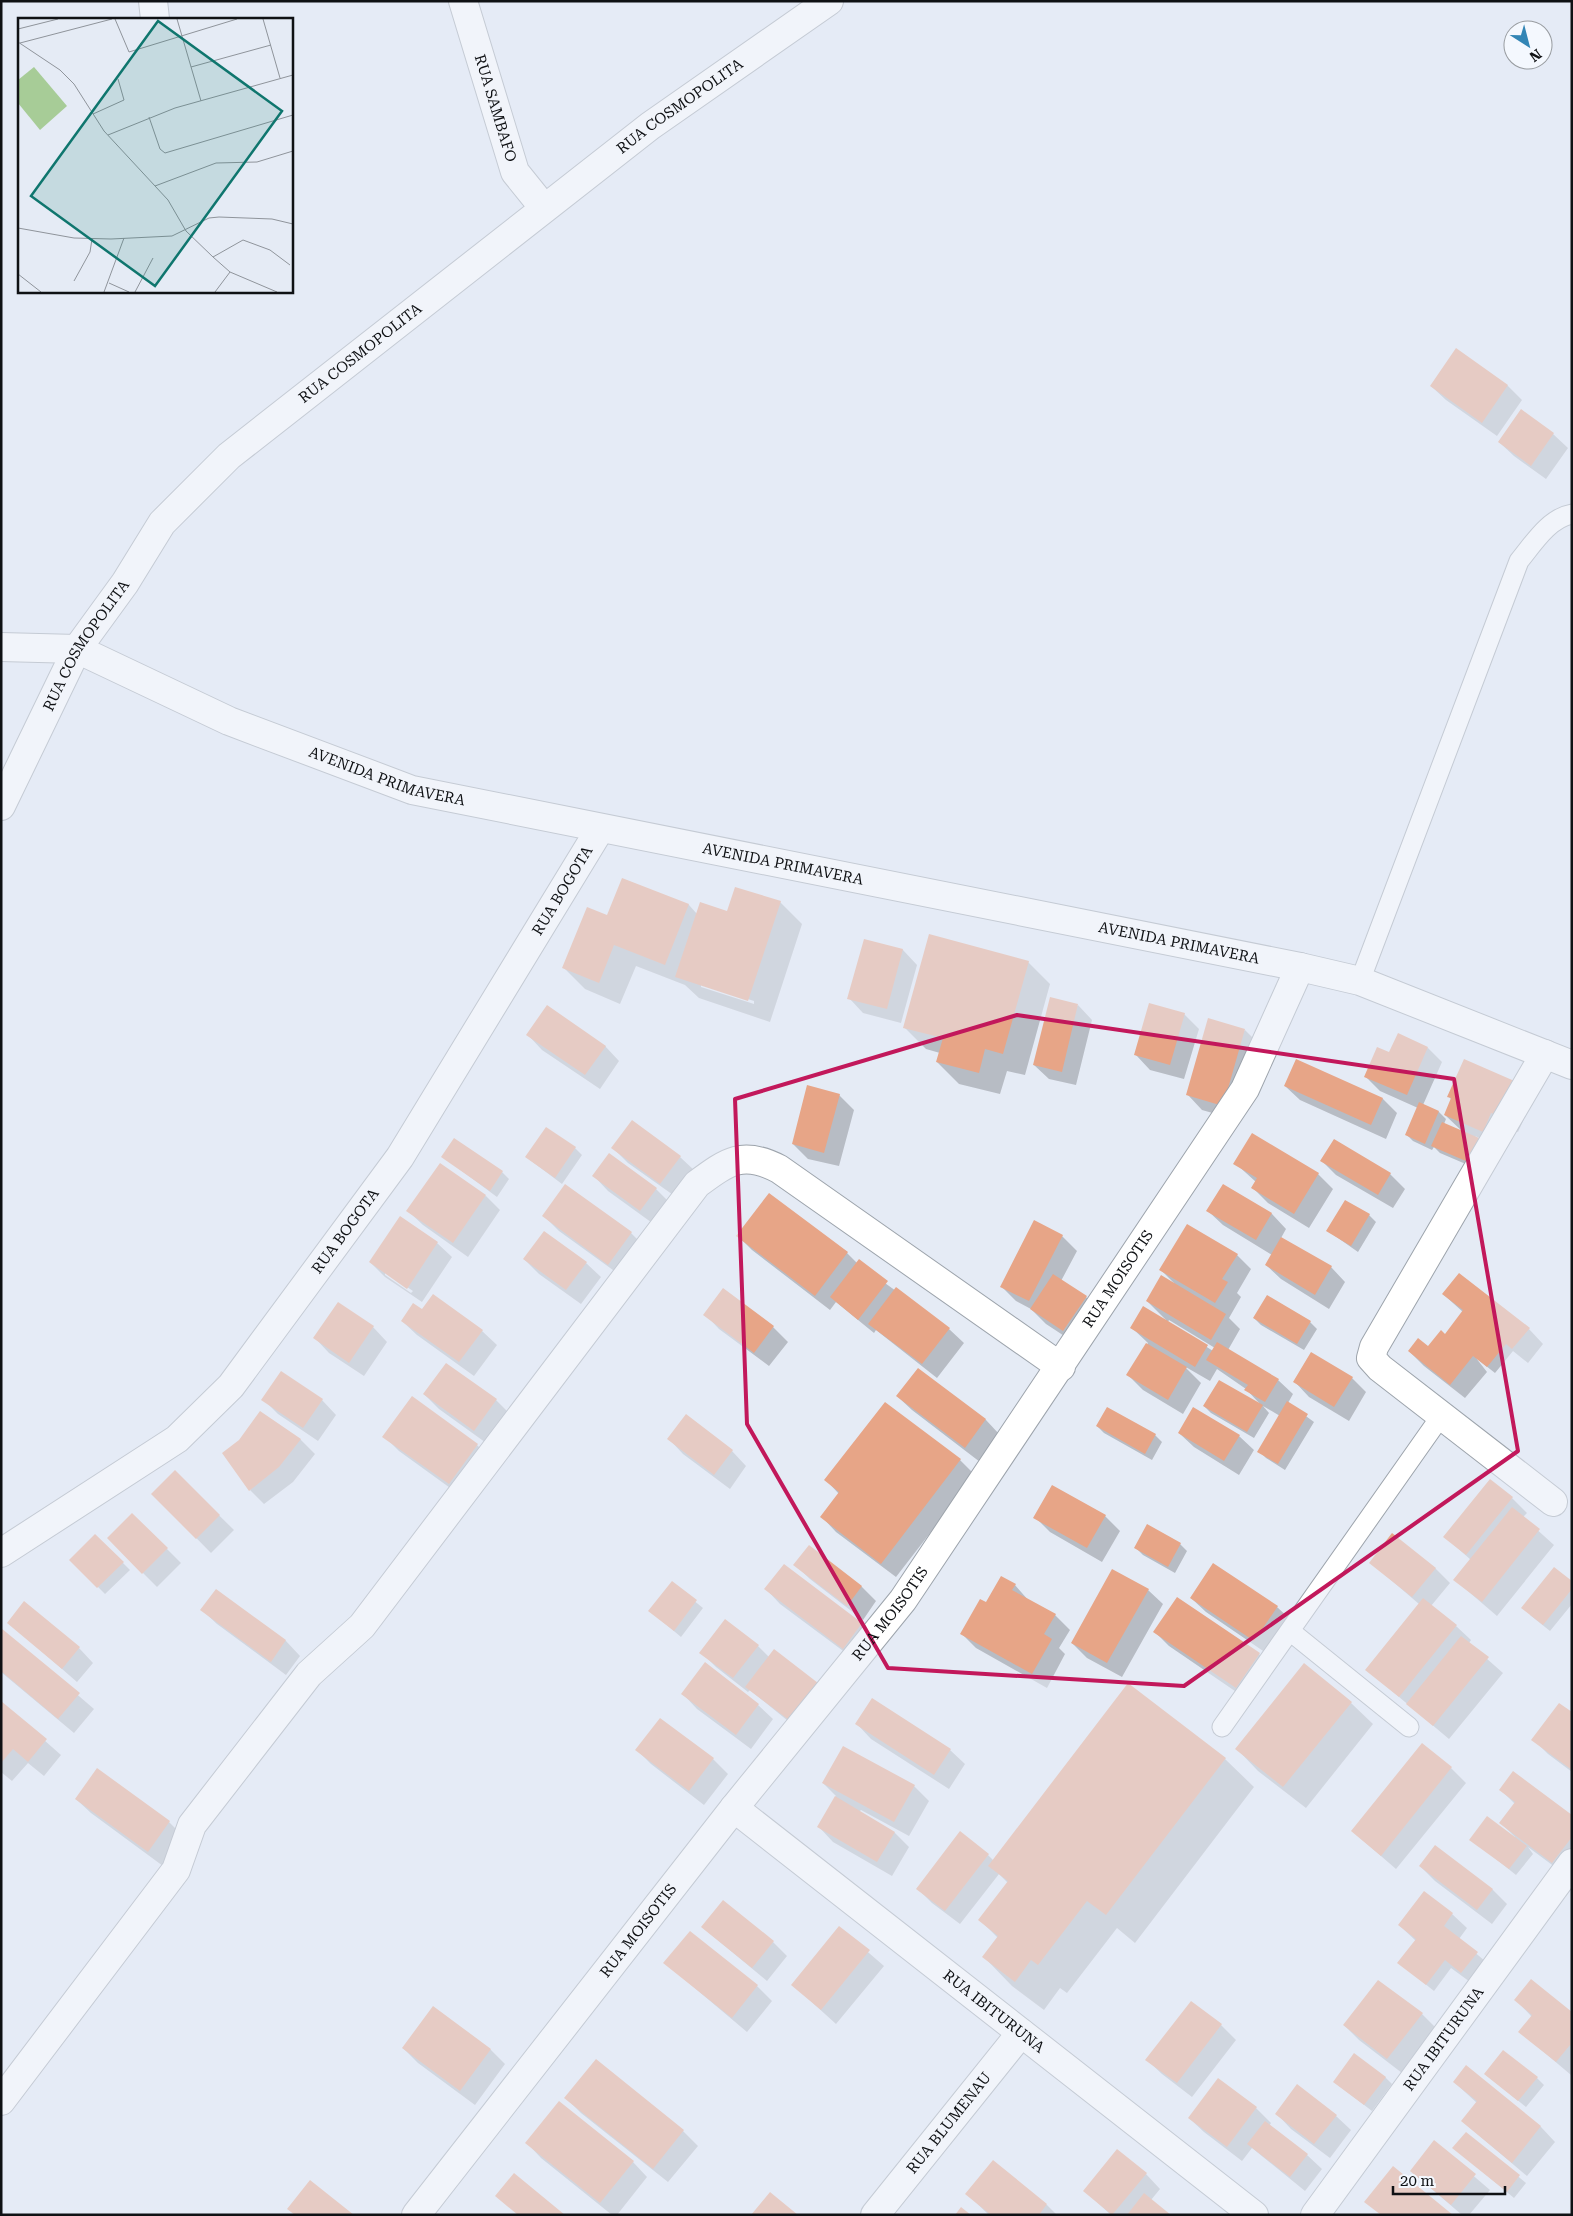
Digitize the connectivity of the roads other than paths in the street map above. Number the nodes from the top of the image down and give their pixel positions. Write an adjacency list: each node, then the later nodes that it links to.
1 (153, 1): 4 (street)
2 (463, 1): 5 (street, RUA SAMBAFO)
3 (811, 6): 5 (street, RUA COSMOPOLITA)
4 (156, 18)
5 (544, 208): 8 (street, RUA COSMOPOLITA)
6 (1572, 514): 12 (lane)
7 (1, 647): 8 (street, AVENIDA PRIMAVERA)
8 (77, 649): 9 (street, RUA COSMOPOLITA); 10 (street, AVENIDA PRIMAVERA)
9 (1, 806)
10 (600, 829): 11 (street, AVENIDA PRIMAVERA); 18 (street, RUA BOGOTA)
11 (1300, 967): 12 (street, AVENIDA PRIMAVERA); 15 (street, RUA MOISOTIS)
12 (1360, 981): 13 (street, AVENIDA PRIMAVERA)
13 (1545, 1054): 14 (street, AVENIDA PRIMAVERA); 16 (street)
14 (1572, 1065)
15 (1060, 1367): 22 (street, RUA MOISOTIS); 25 (street)
16 (1441, 1416): 17 (street); 19 (lane)
17 (1553, 1502)
18 (1, 1554)
19 (1290, 1630): 20 (lane); 21 (lane)
20 (1222, 1727)
21 (1409, 1727)
22 (734, 1808): 24 (street, RUA IBITURUNA); 26 (street, RUA MOISOTIS)
23 (1572, 1863): 29 (street, RUA IBITURUNA)
24 (1021, 2032): 27 (street, RUA BLUMENAU); 28 (street, RUA IBITURUNA)
25 (1, 2101)
26 (416, 2215)
27 (875, 2215)
28 (1254, 2215)
29 (1315, 2215)

